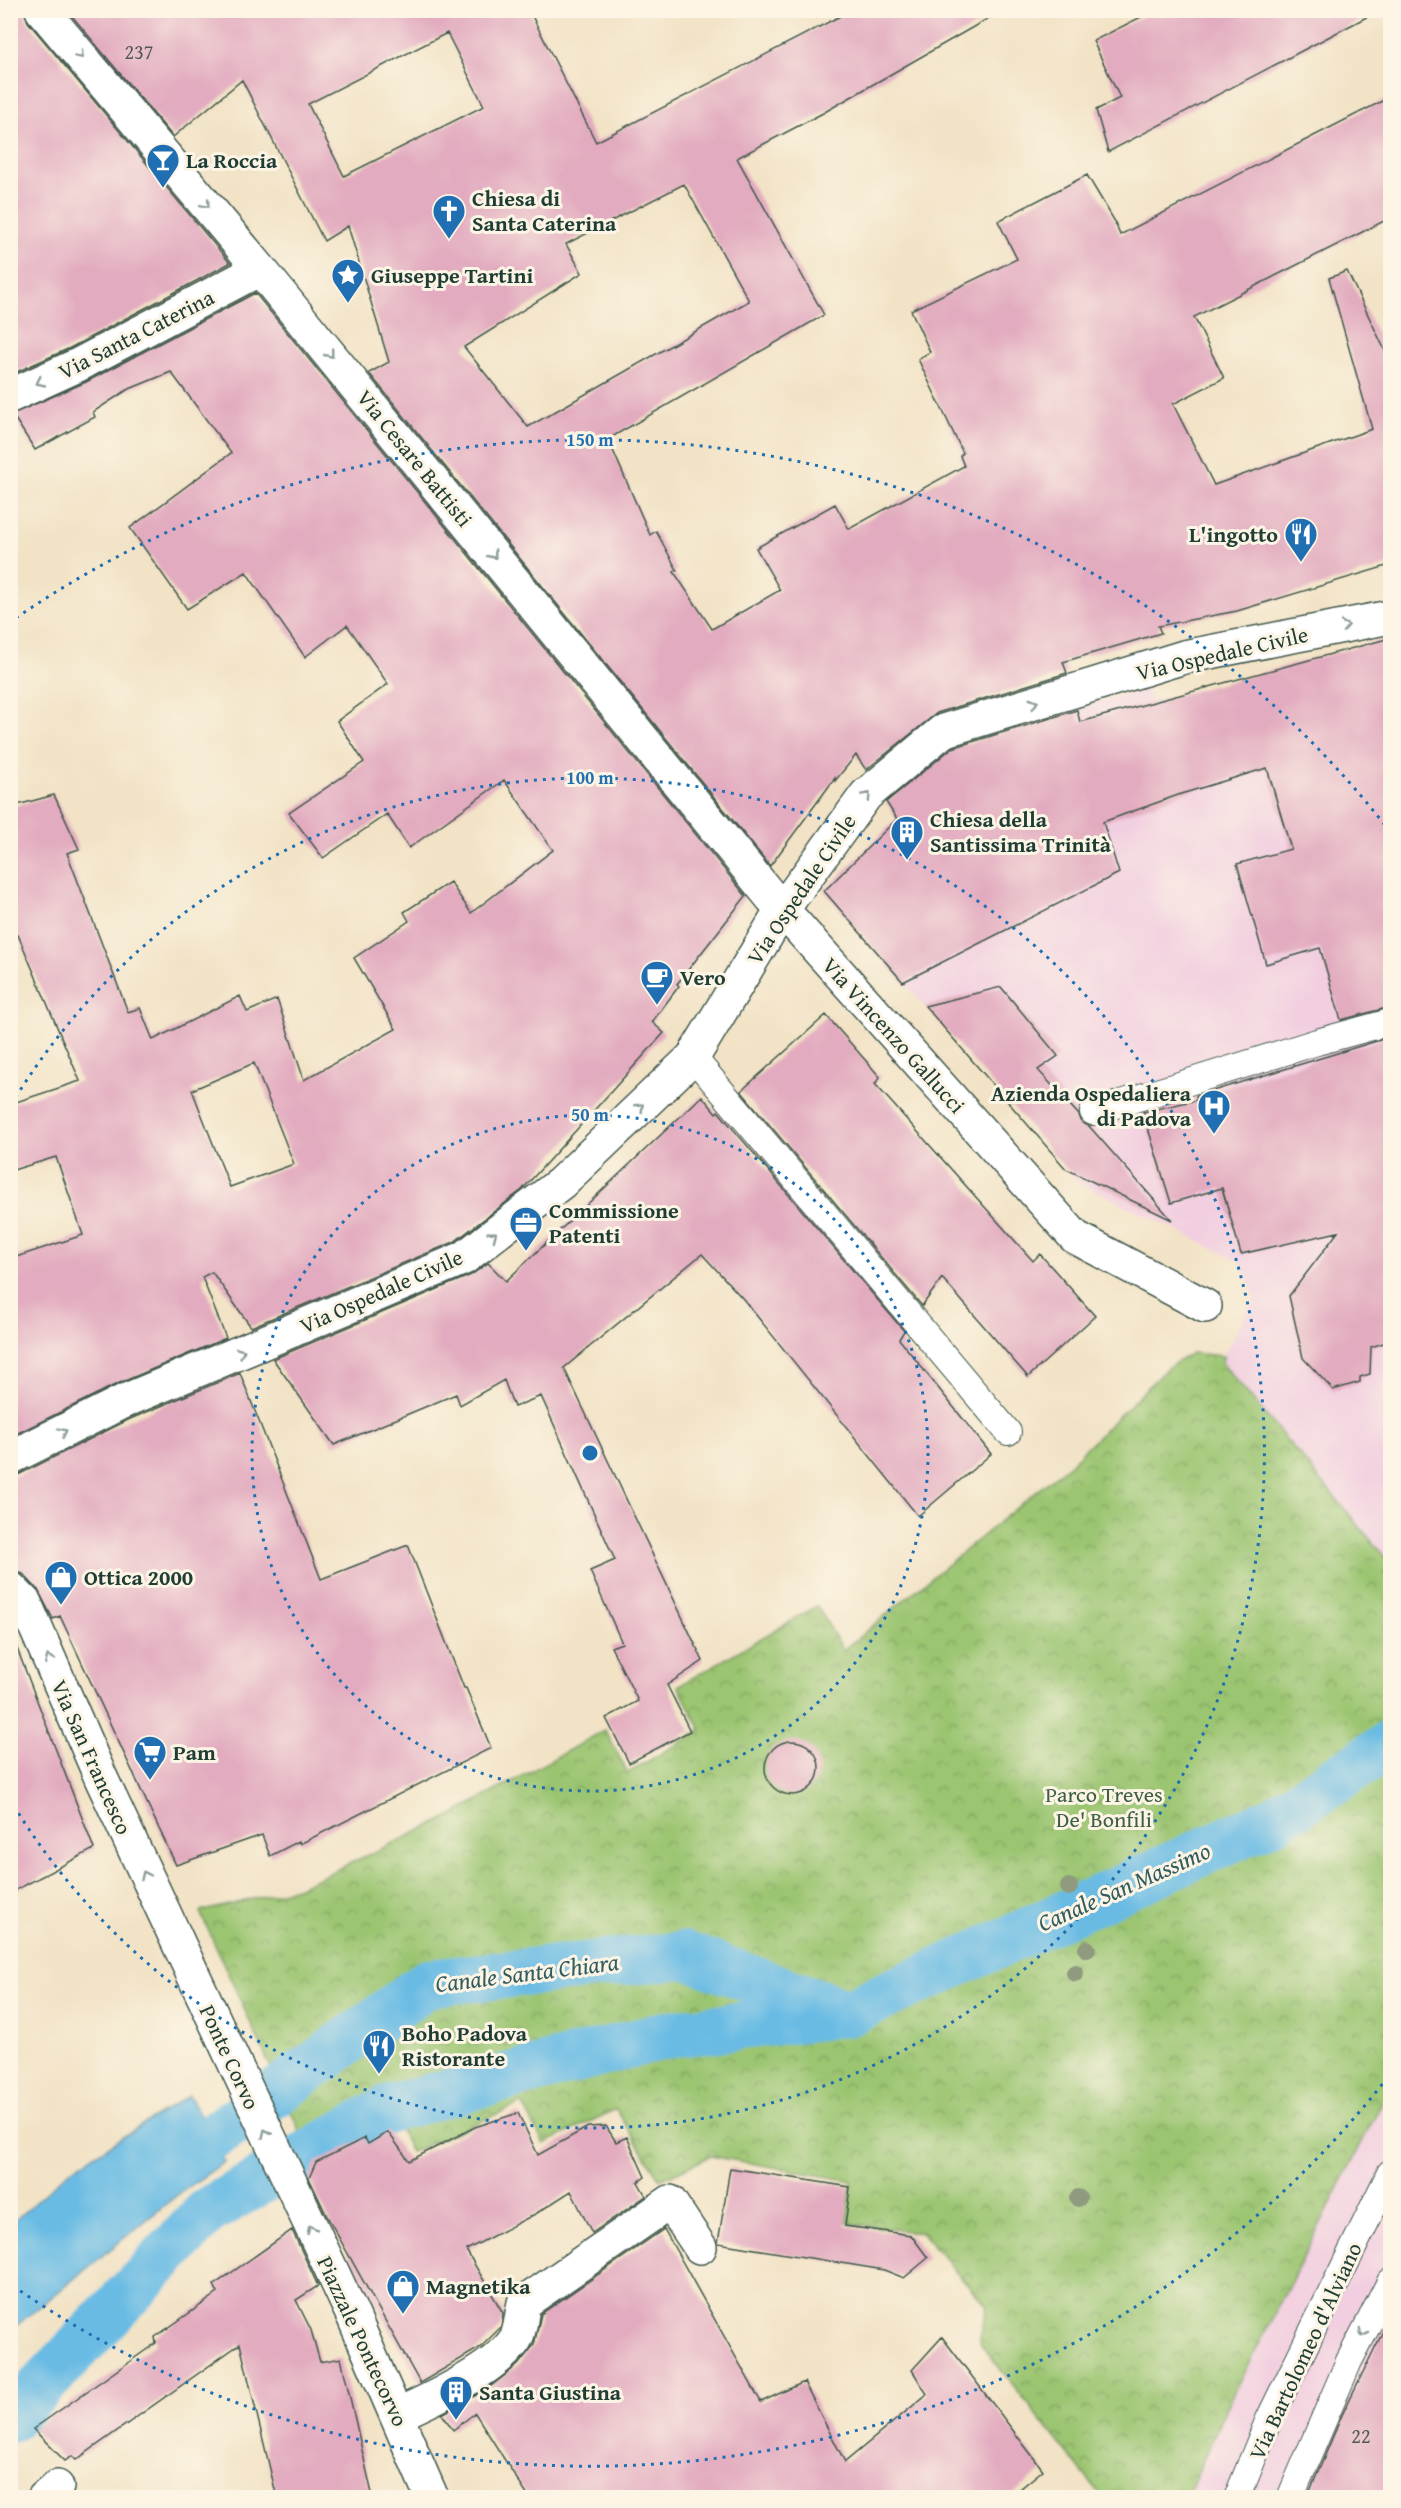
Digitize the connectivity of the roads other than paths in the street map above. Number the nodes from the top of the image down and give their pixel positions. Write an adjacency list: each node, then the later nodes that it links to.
1 (42, 10): 2 (street, Via Cesare Battisti, one-way to 2)
2 (260, 269): 3 (street, Via Santa Caterina, one-way to 3); 5 (street, Via Cesare Battisti, one-way to 5)
3 (10, 396)
4 (1390, 617): 5 (street, Via Ospedale Civile, one-way to 4)
5 (783, 910): 7 (street, Via Ospedale Civile); 9 (street, Via Vincenzo Gallucci)
6 (1390, 1022): 8 (lane)
7 (693, 1057): 10 (lane); 11 (street, Via Ospedale Civile, one-way to 7)
8 (1093, 1112)
9 (1205, 1306)
10 (1008, 1432)
11 (10, 1458)
12 (10, 1588): 13 (street, Via San Francesco, one-way to 12)
13 (170, 1928): 15 (street, Ponte Corvo, one-way to 13)
14 (1390, 2173): 20 (lane, Via Bartolomeo d'Alviano)
15 (290, 2186): 18 (street, Piazzale Pontecorvo, one-way to 15)
16 (700, 2247): 18 (street)
17 (1390, 2282): 21 (lane, one-way to 21)
18 (397, 2415): 19 (street, Piazzale Pontecorvo)
19 (432, 2498)
20 (1237, 2498)
21 (1290, 2498)

